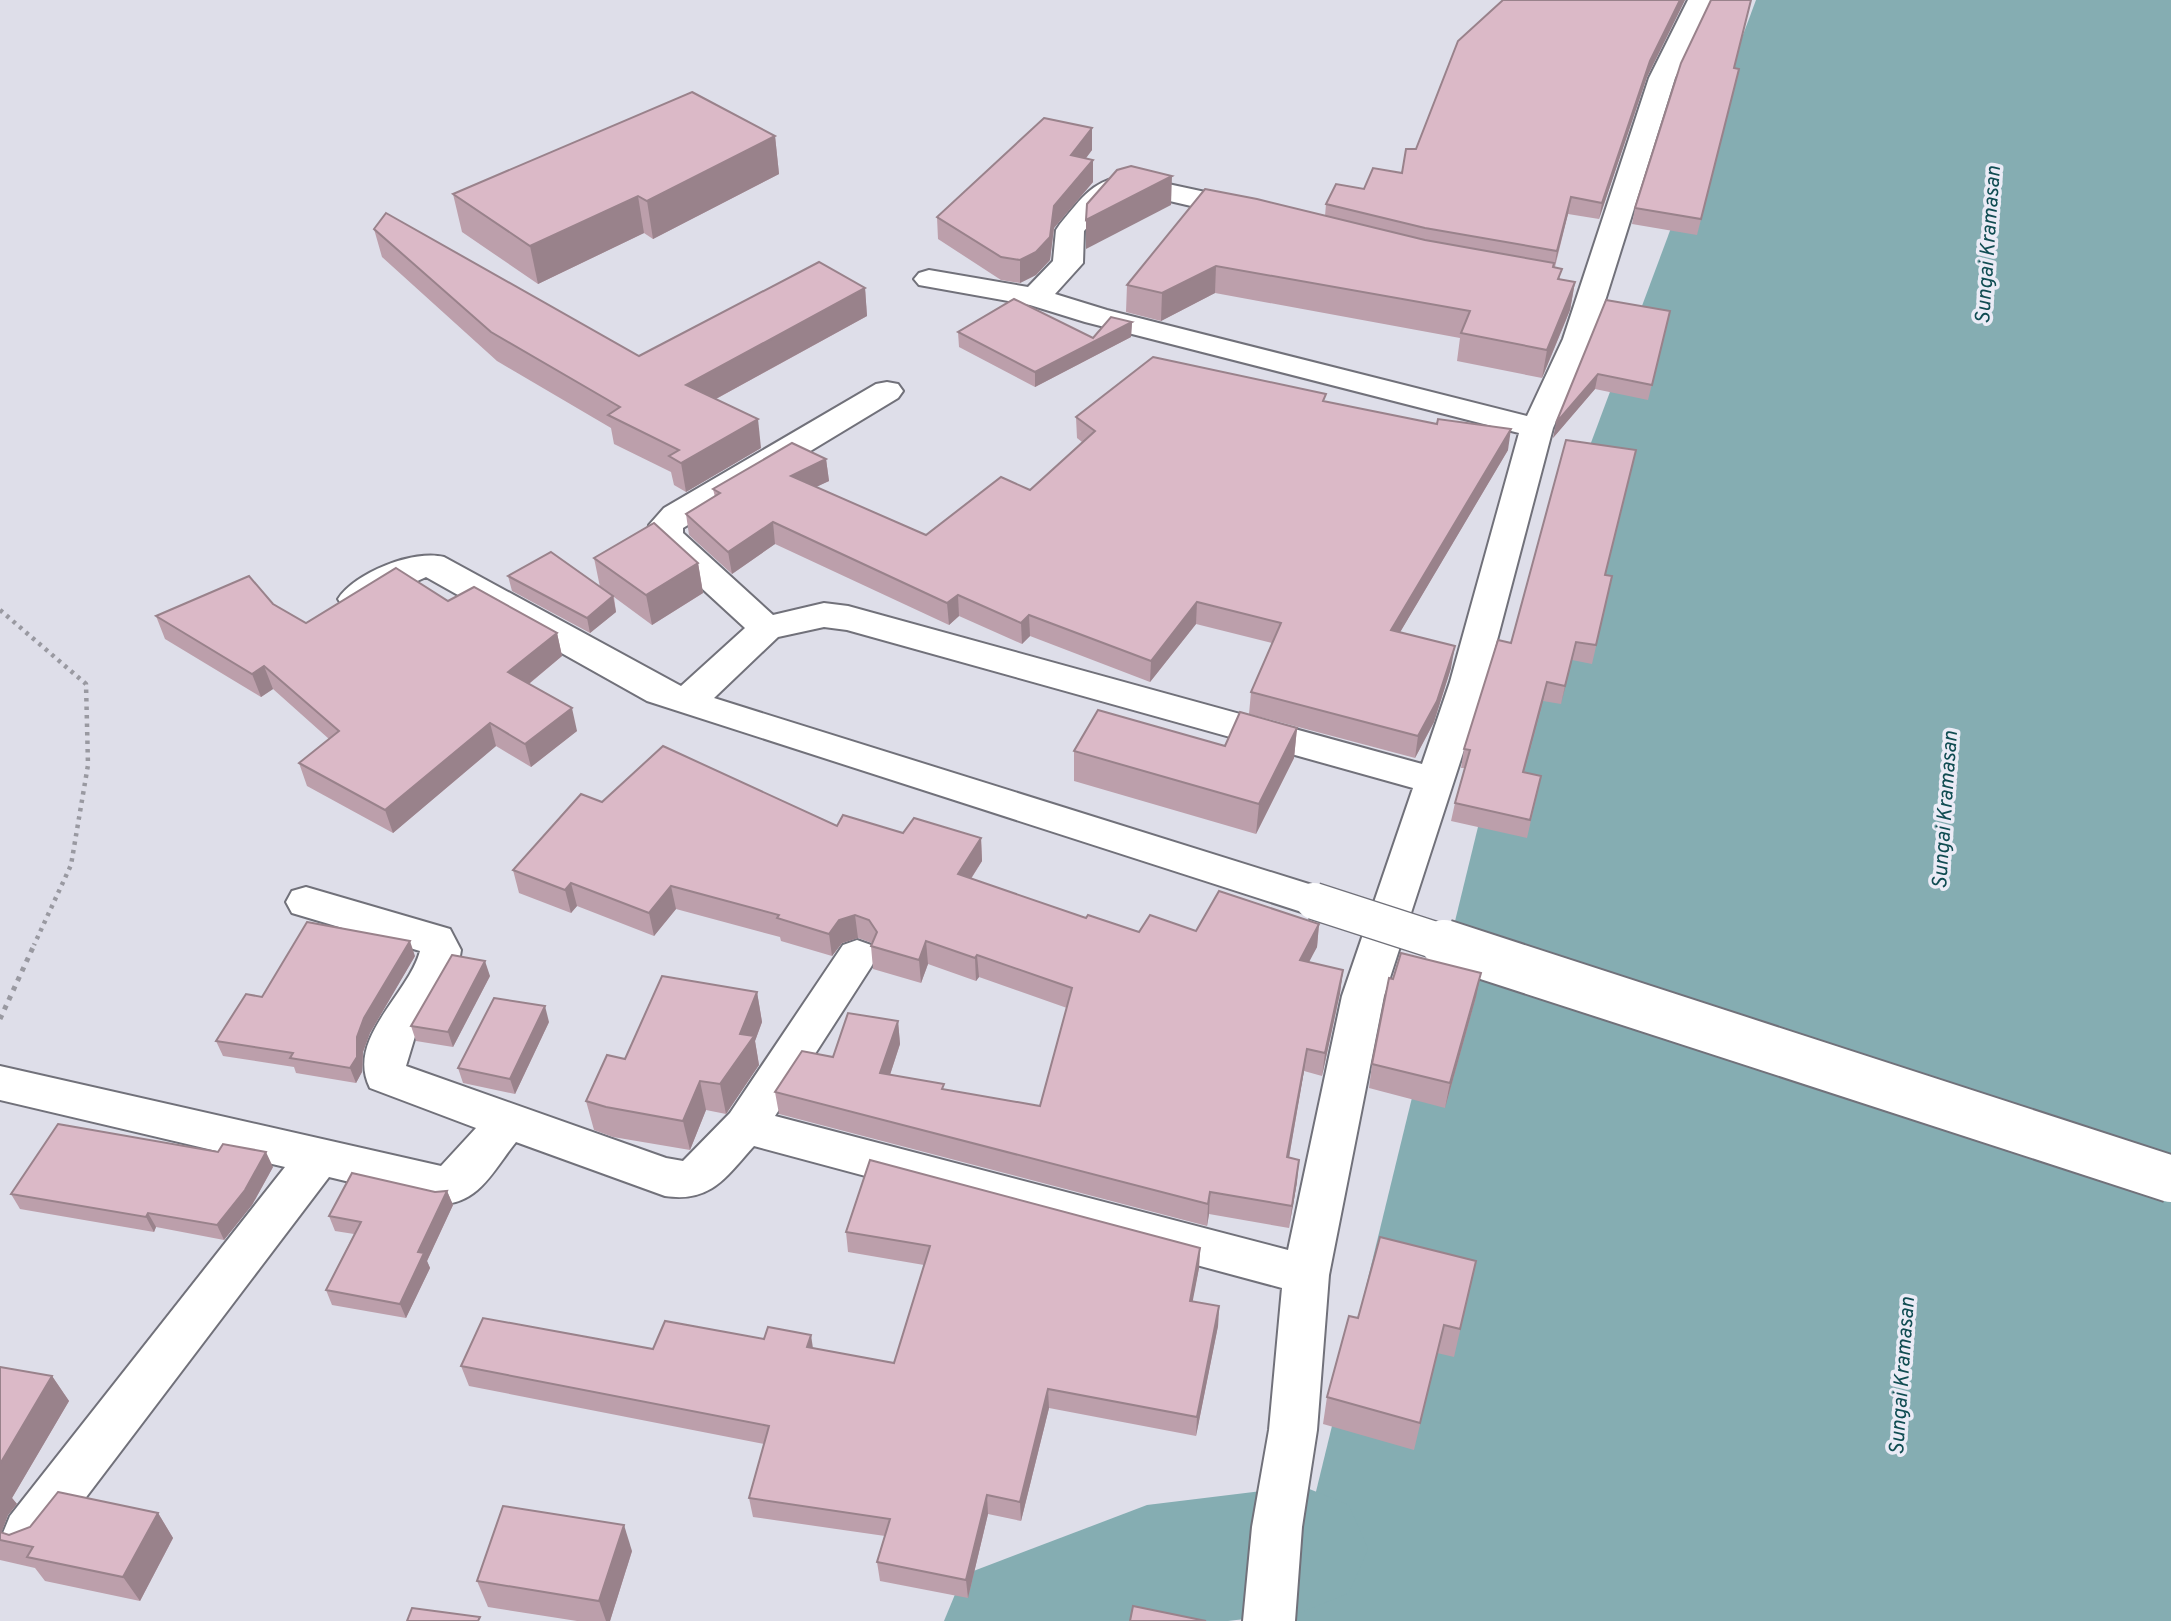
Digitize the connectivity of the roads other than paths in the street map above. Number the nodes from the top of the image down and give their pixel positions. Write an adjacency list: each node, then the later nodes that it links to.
1 (1700, 0): 6 (street)
2 (1272, 217): 4 (street)
3 (929, 279): 4 (street)
4 (1035, 297): 6 (street)
5 (887, 391): 8 (street)
6 (1537, 428): 10 (street)
7 (329, 616): 9 (street)
8 (766, 628): 9 (street); 10 (street)
9 (687, 702): 17 (street, bridge)
10 (1436, 781): 18 (street)
11 (306, 902): 14 (street)
12 (857, 956): 15 (street)
13 (13, 1086): 16 (street)
14 (508, 1121): 15 (street); 16 (street)
15 (745, 1126): 18 (street)
16 (320, 1155): 19 (street)
17 (2171, 1179)
18 (1306, 1275): 20 (street)
19 (28, 1532)
20 (1269, 1621)

